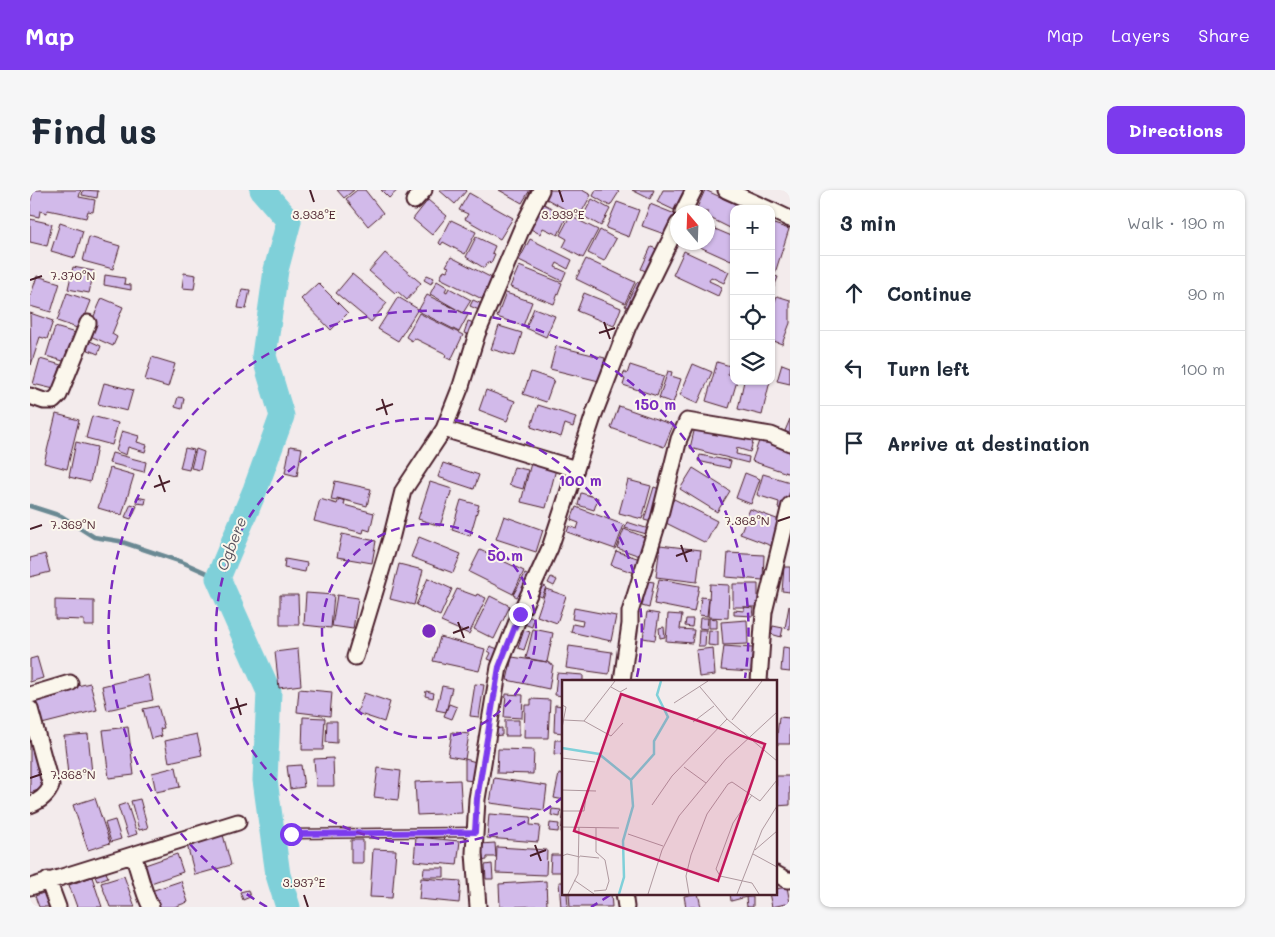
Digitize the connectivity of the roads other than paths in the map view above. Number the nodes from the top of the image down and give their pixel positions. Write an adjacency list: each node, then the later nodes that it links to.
1 (541, 190): 11 (street)
2 (694, 190): 4 (street)
3 (726, 190): 5 (street)
4 (686, 205)
5 (759, 205)
6 (775, 212): 7 (street)
7 (790, 219)
8 (670, 240): 13 (street)
9 (88, 323): 10 (street)
10 (30, 396)
11 (444, 429): 13 (street); 15 (street)
12 (790, 443): 16 (street)
13 (576, 469): 23 (street)
14 (790, 505): 17 (street)
15 (355, 658)
16 (622, 680)
17 (759, 680)
18 (70, 683): 19 (street)
19 (30, 695)
20 (30, 709): 21 (street)
21 (30, 805)
22 (238, 822): 25 (street)
23 (475, 832): 24 (lane); 33 (street)
24 (291, 834)
25 (133, 856): 27 (street); 32 (street)
26 (778, 875): 28 (street)
27 (48, 880): 29 (street); 31 (street)
28 (790, 880)
29 (30, 887)
30 (624, 894): 34 (street)
31 (58, 907)
32 (151, 907)
33 (478, 907)
34 (626, 907)

